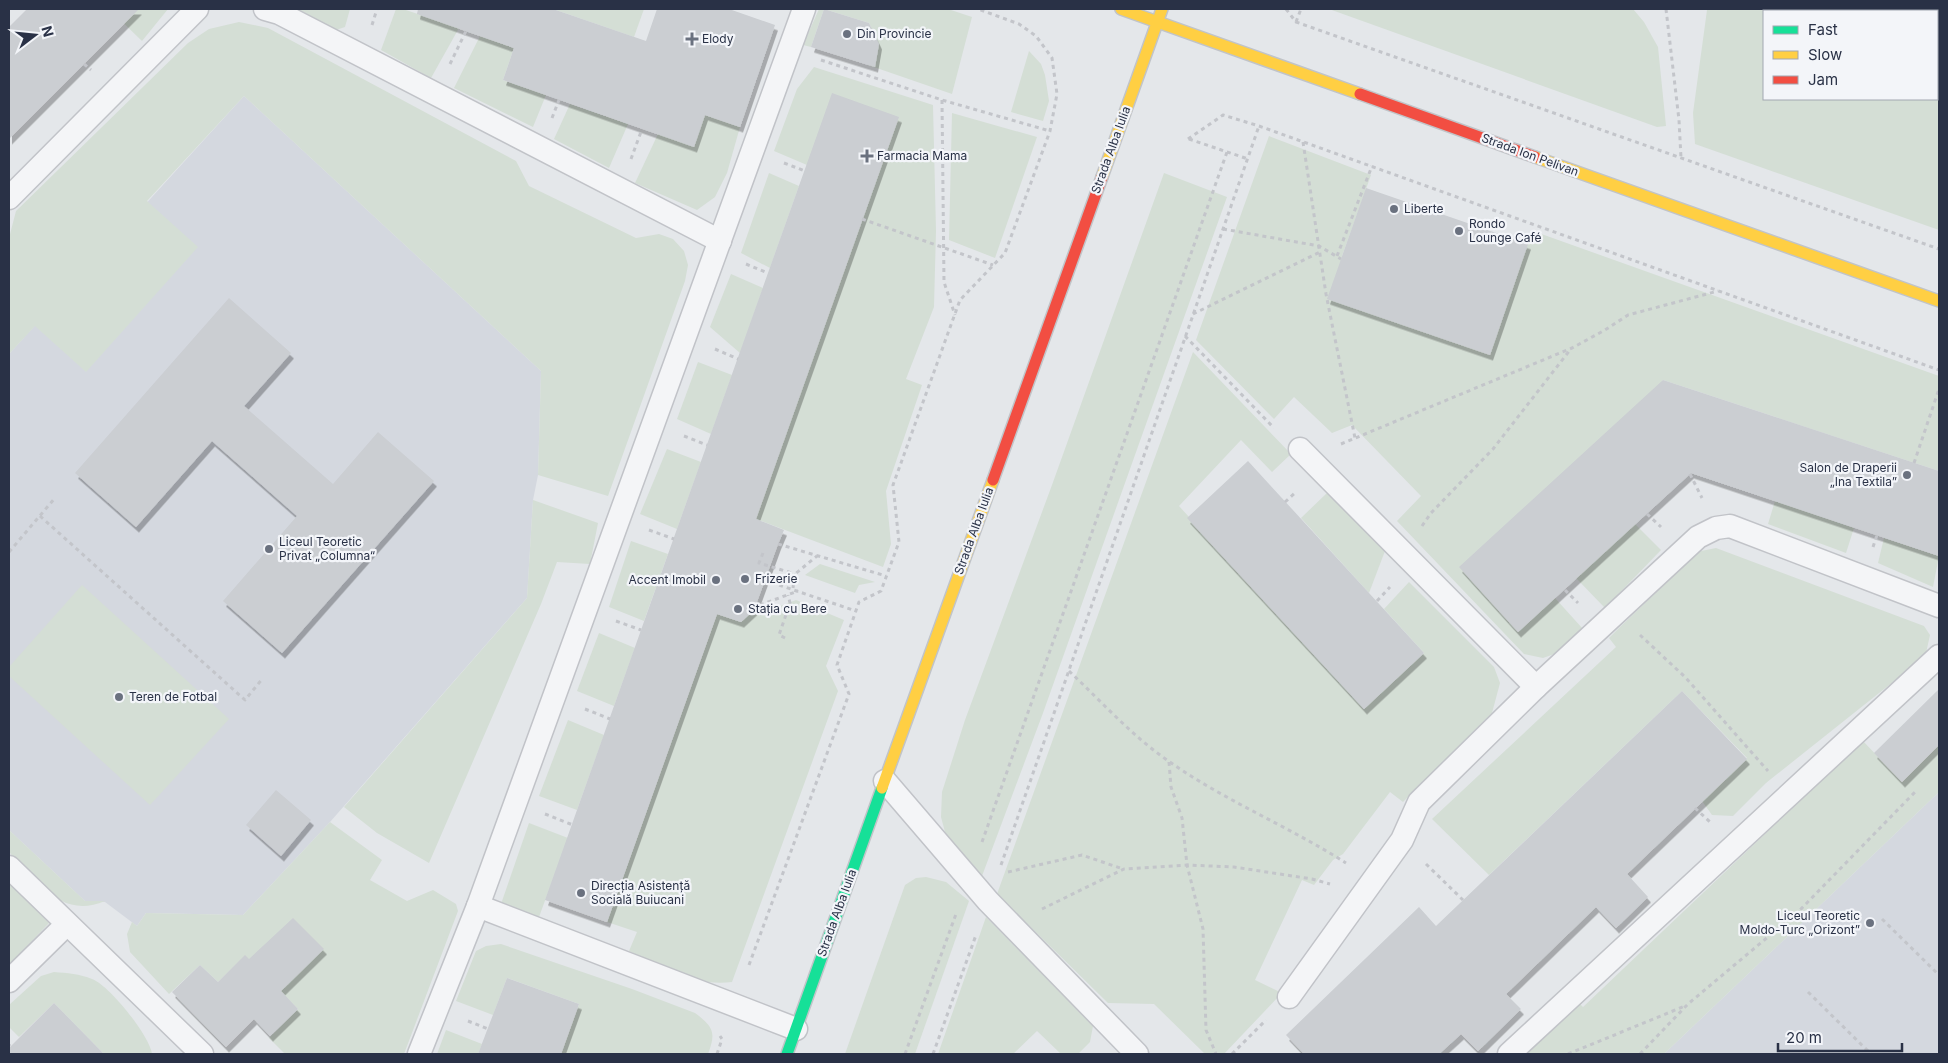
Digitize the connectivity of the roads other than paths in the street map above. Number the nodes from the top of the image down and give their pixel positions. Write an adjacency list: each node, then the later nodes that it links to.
1 (197, 9): 7 (lane)
2 (265, 9): 8 (lane)
3 (804, 9): 8 (lane)
4 (1121, 9): 6 (main road, Strada Ion Pelivan)
5 (1162, 9): 6 (main road, Strada Alba Iulia)
6 (1157, 22): 9 (main road, Strada Ion Pelivan); 14 (main road, Strada Alba Iulia)
7 (9, 198)
8 (720, 242): 16 (lane)
9 (1939, 301)
10 (1304, 454): 13 (lane)
11 (1939, 606): 13 (lane)
12 (1939, 656): 25 (lane)
13 (1536, 687): 19 (lane)
14 (885, 781): 20 (main road, Strada Alba Iulia); 24 (lane)
15 (9, 868): 17 (lane)
16 (478, 906): 20 (lane); 22 (lane)
17 (67, 924): 18 (lane); 21 (lane)
18 (9, 981)
19 (1289, 997)
20 (796, 1029): 23 (main road, Strada Alba Iulia)
21 (202, 1054)
22 (418, 1054)
23 (787, 1054)
24 (1137, 1054)
25 (1509, 1054)

